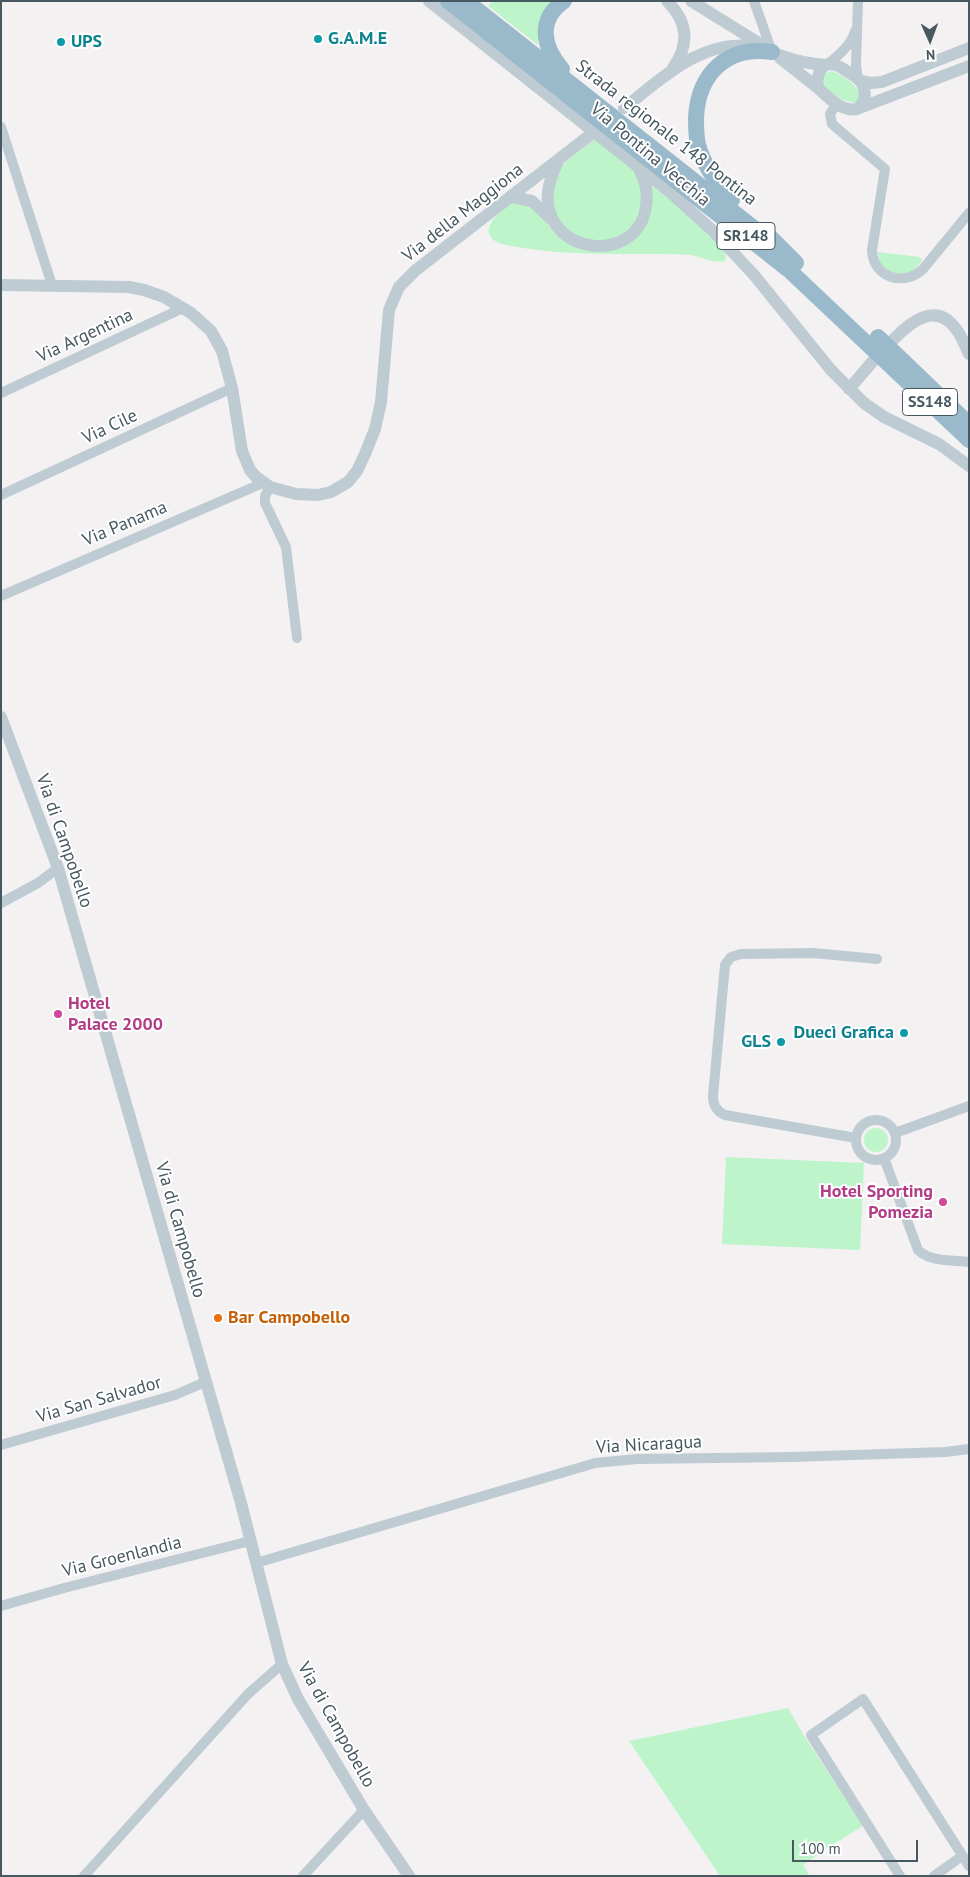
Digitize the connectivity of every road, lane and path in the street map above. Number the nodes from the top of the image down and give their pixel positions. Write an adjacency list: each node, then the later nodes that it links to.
1 (429, 1): 22 (street, Via Pontina Vecchia)
2 (448, 1): 11 (highway, Strada regionale 148 Pontina / SR148)
3 (466, 1): 24 (highway, Strada regionale 148 Pontina / SR148)
4 (564, 1): 24 (highway)
5 (667, 1): 18 (street)
6 (691, 1): 12 (street)
7 (754, 1): 10 (street)
8 (858, 1): 9 (street)
9 (857, 18): 15 (street); 19 (street)
10 (762, 26): 12 (street); 14 (street)
11 (482, 28): 22 (highway); 24 (highway, Strada regionale 148 Pontina / SR148)
12 (749, 37): 14 (street)
13 (969, 48): 17 (street)
14 (772, 52): 15 (street); 18 (street); 21 (street); 35 (highway)
15 (828, 64): 19 (street); 21 (street)
16 (969, 66): 20 (street)
17 (918, 68): 19 (street); 20 (street)
18 (669, 72): 25 (street)
19 (859, 80): 26 (street)
20 (924, 83): 26 (street)
21 (818, 88): 23 (street)
22 (542, 90): 24 (street, Via Pontina Vecchia)
23 (837, 103): 26 (street); 33 (street)
24 (587, 107): 29 (highway, Strada regionale 148 Pontina / SR148)
25 (624, 108)
26 (857, 109)
27 (1, 127): 36 (street)
28 (590, 136): 30 (street, Via della Maggiona)
29 (618, 136): 31 (street, Via Pontina Vecchia); 35 (highway, Strada regionale 148 Pontina / SR148); 39 (highway, Strada regionale 148 Pontina / SR148)
30 (557, 162): 32 (street, Via della Maggiona); 34 (street)
31 (637, 165): 34 (street); 45 (street, Via Pontina Vecchia)
32 (512, 197): 34 (street); 50 (street, Via della Maggiona)
33 (969, 213)
34 (552, 220)
35 (796, 263): 39 (highway, Strada regionale 148 Pontina / SR148)
36 (52, 285): 37 (street); 38 (street)
37 (1, 286)
38 (183, 308): 44 (street); 46 (street, Via Argentina)
39 (872, 339): 42 (highway, Strada regionale 148 Pontina / SR148)
40 (893, 340): 41 (street)
41 (969, 354)
42 (895, 360): 47 (highway, Strada regionale 148 Pontina / SR148); 48 (highway, SS148)
43 (874, 361): 45 (street)
44 (232, 388): 50 (street); 51 (street, Via Cile)
45 (849, 389): 49 (street, Via Pontina Vecchia)
46 (1, 393)
47 (969, 424)
48 (969, 440)
49 (969, 466)
50 (266, 485): 52 (street, Via Panama); 53 (street)
51 (1, 495)
52 (1, 596)
53 (297, 638)
54 (1, 717): 55 (street, Via di Campobello)
55 (58, 868): 56 (street); 63 (street, Via di Campobello)
56 (1, 903)
57 (876, 959): 60 (street)
58 (969, 1106): 59 (street)
59 (895, 1133): 60 (street); 61 (street)
60 (856, 1138): 61 (street)
61 (884, 1158): 62 (street)
62 (969, 1262)
63 (205, 1382): 64 (street, Via San Salvador); 66 (street, Via di Campobello)
64 (1, 1445)
65 (969, 1449): 67 (street, Via Nicaragua)
66 (250, 1542): 67 (street, Via di Campobello); 68 (street, Via Groenlandia)
67 (256, 1563): 69 (street, Via di Campobello)
68 (1, 1606)
69 (282, 1664): 70 (street, Via di Campobello); 73 (street)
70 (364, 1810): 74 (street); 75 (street, Via di Campobello)
71 (962, 1856): 72 (street); 76 (street); 77 (street)
72 (969, 1866)
73 (84, 1876)
74 (303, 1876)
75 (409, 1876)
76 (900, 1876)
77 (934, 1876)

